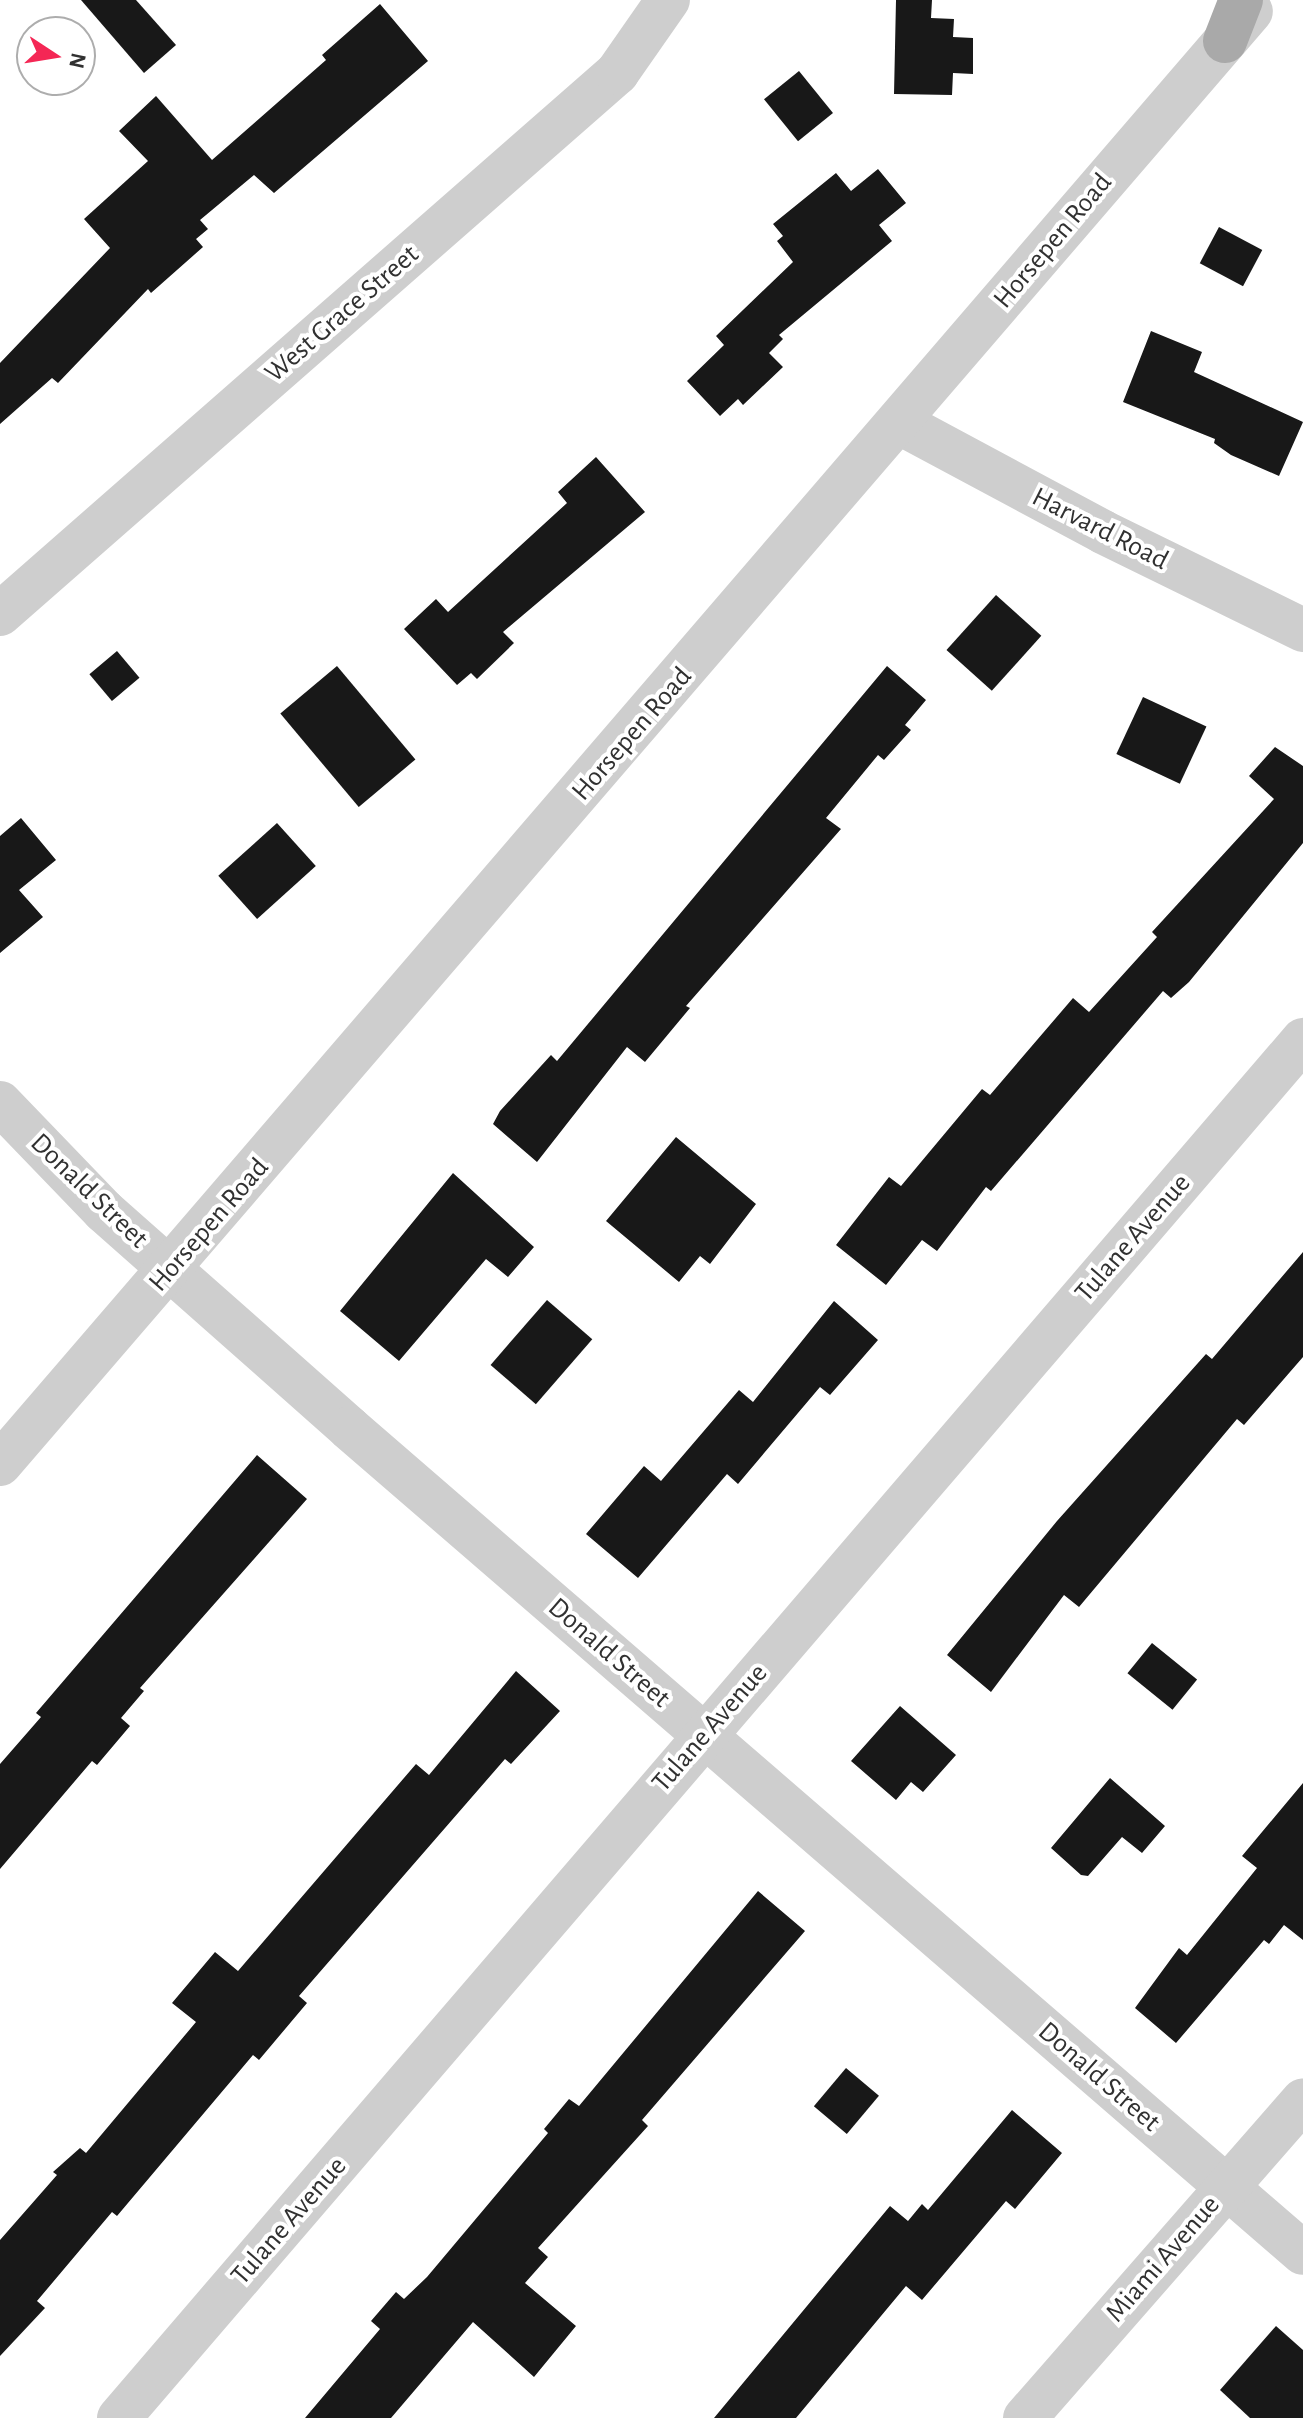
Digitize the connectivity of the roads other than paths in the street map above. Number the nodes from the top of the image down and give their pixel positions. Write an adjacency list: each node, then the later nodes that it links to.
1 (668, 0): 6 (street, West Grace Street)
2 (1241, 0): 4 (main road)
3 (1260, 0): 4 (street, Horsepen Road)
4 (1225, 41): 5 (street, Horsepen Road)
5 (900, 423): 7 (street, Harvard Road); 10 (street, Horsepen Road)
6 (0, 614)
7 (1303, 630)
8 (1303, 1040): 12 (street, Tulane Avenue)
9 (0, 1103): 10 (street, Donald Street)
10 (171, 1270): 11 (street, Horsepen Road); 12 (street, Donald Street)
11 (0, 1464)
12 (704, 1735): 14 (street, Donald Street); 16 (street, Tulane Avenue)
13 (1303, 2101): 14 (street, Miami Avenue)
14 (1226, 2187): 15 (street, Donald Street); 17 (street, Miami Avenue)
15 (1303, 2253)
16 (119, 2418)
17 (1025, 2418)

